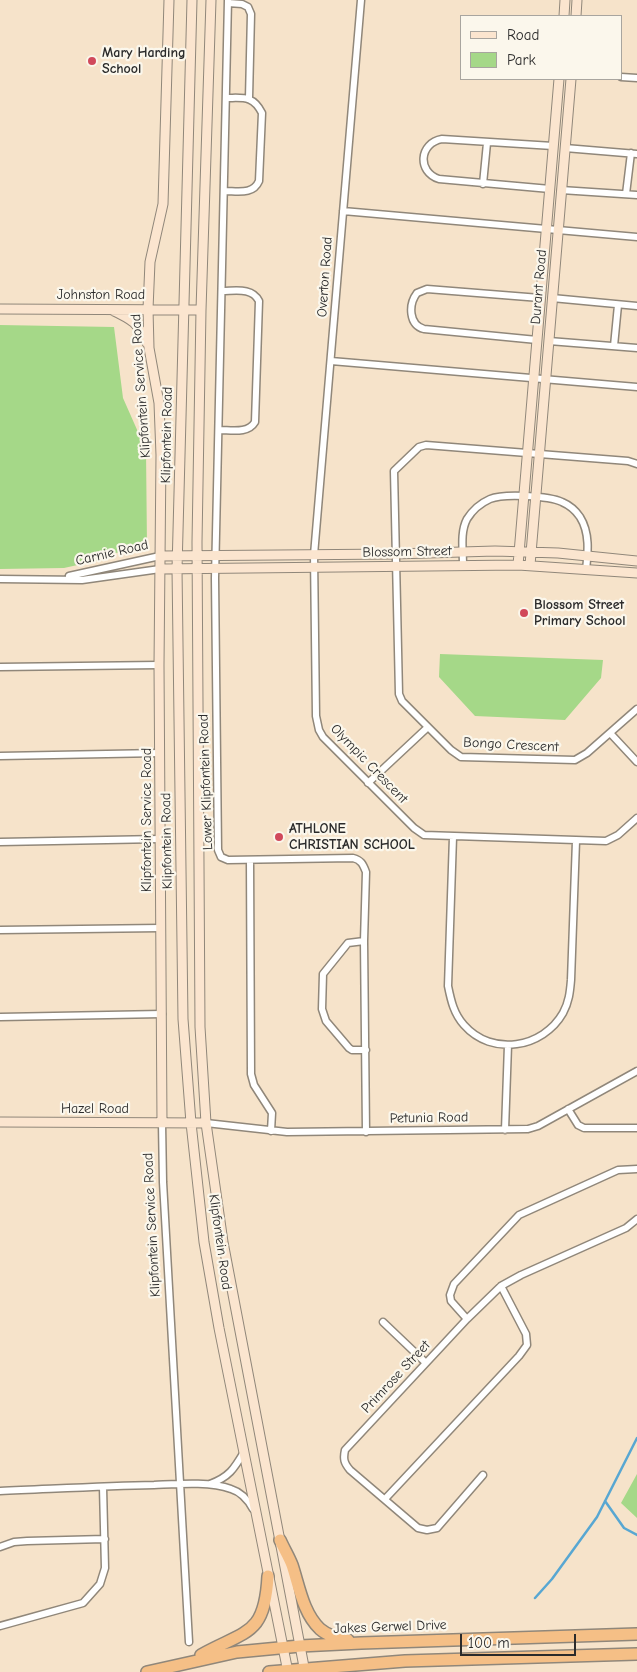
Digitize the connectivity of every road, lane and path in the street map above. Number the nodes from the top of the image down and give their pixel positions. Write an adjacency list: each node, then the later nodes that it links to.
1 (169, 0): 37 (street, Klipfontein Service Road)
2 (192, 0): 38 (street, Klipfontein Road)
3 (212, 0): 39 (street, Klipfontein Road)
4 (361, 0): 26 (street, Overton Road)
5 (566, 0): 8 (street)
6 (577, 0): 9 (street)
7 (228, 2): 14 (street, Lower Klipfontein Road); 15 (street, Lower Klipfontein Road)
8 (564, 15)
9 (576, 15)
10 (622, 77): 11 (street)
11 (637, 78)
12 (559, 80): 17 (street, Durant Road)
13 (571, 80): 18 (street, Durant Road)
14 (226, 98): 15 (street); 23 (street, Lower Klipfontein Road)
15 (249, 98): 23 (street)
16 (487, 143): 17 (street); 20 (street); 20 (street)
17 (553, 146): 21 (street, Durant Road)
18 (565, 148): 19 (street); 22 (street, Durant Road)
19 (634, 153): 24 (street)
20 (483, 184): 21 (street)
21 (550, 189): 27 (street, Durant Road)
22 (561, 190): 24 (street); 28 (street, Durant Road)
23 (224, 191): 30 (street, Lower Klipfontein Road)
24 (626, 194): 25 (street)
25 (637, 195)
26 (343, 211): 27 (street); 45 (street, Overton Road)
27 (547, 230): 28 (street); 31 (street, Durant Road)
28 (558, 231): 29 (street); 32 (street, Durant Road)
29 (637, 237)
30 (222, 291): 49 (street, Lower Klipfontein Road); 49 (street)
31 (540, 298): 40 (street, Durant Road); 40 (street)
32 (552, 298): 33 (street); 41 (street, Durant Road)
33 (618, 305): 34 (street); 42 (street)
34 (637, 306)
35 (0, 309): 36 (street, Johnston Road)
36 (109, 309): 37 (street, Johnston Road); 43 (street)
37 (148, 309): 38 (street, Johnston Road); 43 (street, Klipfontein Service Road)
38 (183, 310): 39 (street, Johnston Road); 61 (street, Klipfontein Road)
39 (201, 310): 62 (street, Klipfontein Road)
40 (537, 340): 46 (street, Durant Road)
41 (548, 341): 42 (street); 47 (street, Durant Road)
42 (614, 346): 44 (street)
43 (149, 348): 60 (street, Klipfontein Service Road)
44 (637, 348)
45 (331, 361): 46 (street); 59 (street, Overton Road)
46 (534, 379): 47 (street); 50 (street, Durant Road)
47 (545, 380): 48 (street); 51 (street, Durant Road)
48 (637, 387)
49 (219, 430): 63 (street, Lower Klipfontein Road)
50 (527, 453): 51 (street, Bongo Crescent); 53 (street, Durant Road); 58 (street, Bongo Crescent)
51 (539, 454): 52 (street, Bongo Crescent); 54 (street, Durant Road)
52 (637, 464)
53 (524, 496): 54 (street); 55 (street, Durant Road); 57 (street)
54 (536, 497): 56 (street, Durant Road); 64 (street)
55 (519, 551): 56 (street, Blossom Street); 57 (street, Blossom Street); 67 (street, Durant Road)
56 (531, 551): 64 (street, Blossom Street); 68 (street, Durant Road)
57 (463, 552): 58 (street, Blossom Street); 66 (street)
58 (395, 554): 59 (street, Blossom Street); 69 (street, Bongo Crescent)
59 (314, 555): 63 (street, Blossom Street); 70 (street, Olympic Crescent)
60 (160, 556): 61 (street, Carnie Road); 71 (street, Klipfontein Service Road); 77 (street, Carnie Road)
61 (178, 556): 62 (street, Blossom Street); 72 (street, Klipfontein Road)
62 (197, 556): 63 (street, Blossom Street); 73 (street, Klipfontein Road)
63 (216, 556): 74 (street, Lower Klipfontein Road)
64 (588, 556): 65 (street, Blossom Street); 75 (street)
65 (637, 561)
66 (463, 564): 67 (street, Blossom Street); 69 (street, Blossom Street)
67 (518, 565): 68 (street, Blossom Street)
68 (530, 565): 75 (street, Blossom Street)
69 (395, 566): 70 (street, Blossom Street); 82 (street, Bongo Crescent)
70 (314, 568): 74 (street, Blossom Street); 87 (street, Olympic Crescent)
71 (160, 569): 72 (street, Carnie Road); 77 (street, Carnie Road); 79 (street, Klipfontein Service Road)
72 (177, 569): 73 (street, Blossom Street); 104 (street, Klipfontein Road)
73 (197, 569): 74 (street, Blossom Street); 106 (street, Klipfontein Road)
74 (216, 569): 93 (street, Lower Klipfontein Road)
75 (586, 570): 76 (street, Blossom Street)
76 (637, 573)
77 (53, 578): 78 (street, Carnie Road)
78 (0, 579)
79 (159, 665): 80 (street); 84 (street, Klipfontein Service Road)
80 (0, 667)
81 (637, 709): 83 (street, Bongo Crescent)
82 (428, 727): 83 (street, Bongo Crescent); 87 (street)
83 (610, 733): 86 (street)
84 (160, 754): 85 (street); 90 (street, Klipfontein Service Road)
85 (0, 756)
86 (637, 762)
87 (368, 783): 89 (street, Olympic Crescent)
88 (637, 818): 91 (street, Olympic Crescent)
89 (453, 837): 91 (street, Olympic Crescent); 99 (street)
90 (160, 840): 92 (street); 94 (street, Klipfontein Service Road)
91 (576, 841): 99 (street)
92 (0, 842)
93 (250, 860): 96 (street); 109 (street)
94 (161, 928): 95 (street); 97 (street, Klipfontein Service Road)
95 (0, 930)
96 (364, 941): 100 (street); 100 (street)
97 (162, 1014): 98 (street); 105 (street, Klipfontein Service Road)
98 (0, 1016)
99 (508, 1046): 108 (street)
100 (366, 1050): 110 (street)
101 (637, 1070): 102 (street, Petunia Road)
102 (568, 1109): 107 (street); 108 (street, Petunia Road)
103 (0, 1122): 105 (street, Hazel Road)
104 (191, 1122): 105 (street, Hazel Road); 106 (street, Hazel Road); 117 (street, Klipfontein Road)
105 (162, 1123): 119 (street, Klipfontein Service Road)
106 (206, 1123): 109 (street, Petunia Road); 126 (street, Klipfontein Road)
107 (637, 1128)
108 (505, 1130): 110 (street, Petunia Road)
109 (271, 1131): 110 (street, Petunia Road)
110 (366, 1132)
111 (637, 1169): 114 (street)
112 (637, 1219): 113 (street, Primrose Street)
113 (501, 1286): 114 (street, Primrose Street); 123 (street)
114 (467, 1319): 116 (street, Primrose Street)
115 (383, 1322): 116 (street)
116 (426, 1363): 123 (street, Primrose Street)
117 (244, 1452): 120 (street); 124 (street, Klipfontein Road)
118 (483, 1475): 123 (street, Primrose Street)
119 (180, 1484): 120 (street); 121 (street); 131 (street, Klipfontein Service Road)
120 (206, 1485): 124 (street)
121 (103, 1486): 122 (street); 125 (street)
122 (0, 1490)
123 (385, 1499)
124 (258, 1519): 128 (street, Klipfontein Road)
125 (104, 1539): 127 (street); 129 (street)
126 (280, 1540): 132 (highway); 133 (street, Klipfontein Road)
127 (0, 1547)
128 (268, 1576): 134 (street, Klipfontein Road); 136 (highway)
129 (0, 1626)
130 (637, 1634): 132 (highway, Jakes Gerwel Drive)
131 (189, 1642)
132 (361, 1642): 133 (highway, Jakes Gerwel Drive)
133 (300, 1646): 134 (highway, Jakes Gerwel Drive); 138 (street, Klipfontein Road)
134 (282, 1648): 136 (highway, Jakes Gerwel Drive); 137 (street, Klipfontein Road)
135 (637, 1654): 138 (highway)
136 (188, 1662): 139 (highway, Jakes Gerwel Drive)
137 (287, 1671): 138 (highway); 140 (highway)
138 (304, 1671)
139 (147, 1672)
140 (269, 1672)

